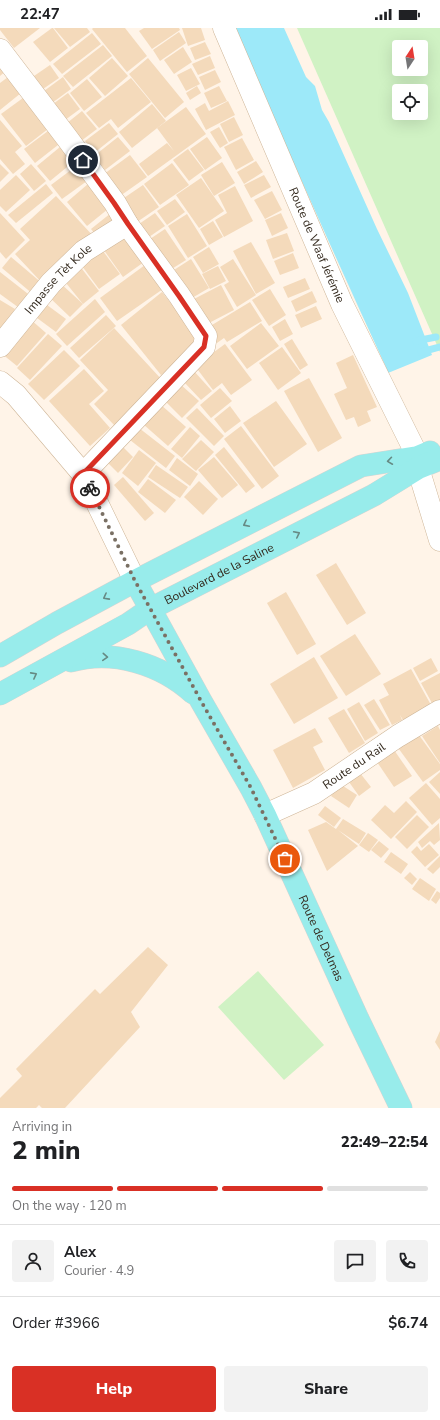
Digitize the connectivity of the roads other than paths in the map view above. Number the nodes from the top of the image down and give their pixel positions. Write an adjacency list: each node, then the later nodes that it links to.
1 (224, 28): 8 (street, Route de Waaf Jérémie)
2 (0, 50): 3 (street)
3 (128, 224): 4 (street, Impasse Tèt Kole); 9 (street)
4 (0, 346)
5 (0, 382): 9 (street)
6 (440, 447): 8 (main road, Boulevard de la Saline)
7 (440, 458): 8 (main road, Boulevard de la Saline)
8 (418, 462): 10 (street, Route de Waaf Jérémie); 11 (main road, Boulevard de la Saline, one-way to 11); 12 (main road, Boulevard de la Saline, one-way to 8)
9 (83, 474): 11 (street)
10 (440, 540)
11 (135, 581): 12 (main road, Route de Delmas); 13 (main road, Boulevard de la Saline, one-way to 13)
12 (150, 609): 14 (main road, Boulevard de la Saline); 16 (main road, Route de Delmas)
13 (0, 656)
14 (53, 665): 15 (main road, Boulevard de la Saline, one-way to 14); 16 (main road, one-way to 16)
15 (0, 694)
16 (201, 701): 18 (main road, Route de Delmas)
17 (440, 711): 18 (street, Route du Rail)
18 (265, 815): 19 (main road, Route de Delmas)
19 (401, 1108)

